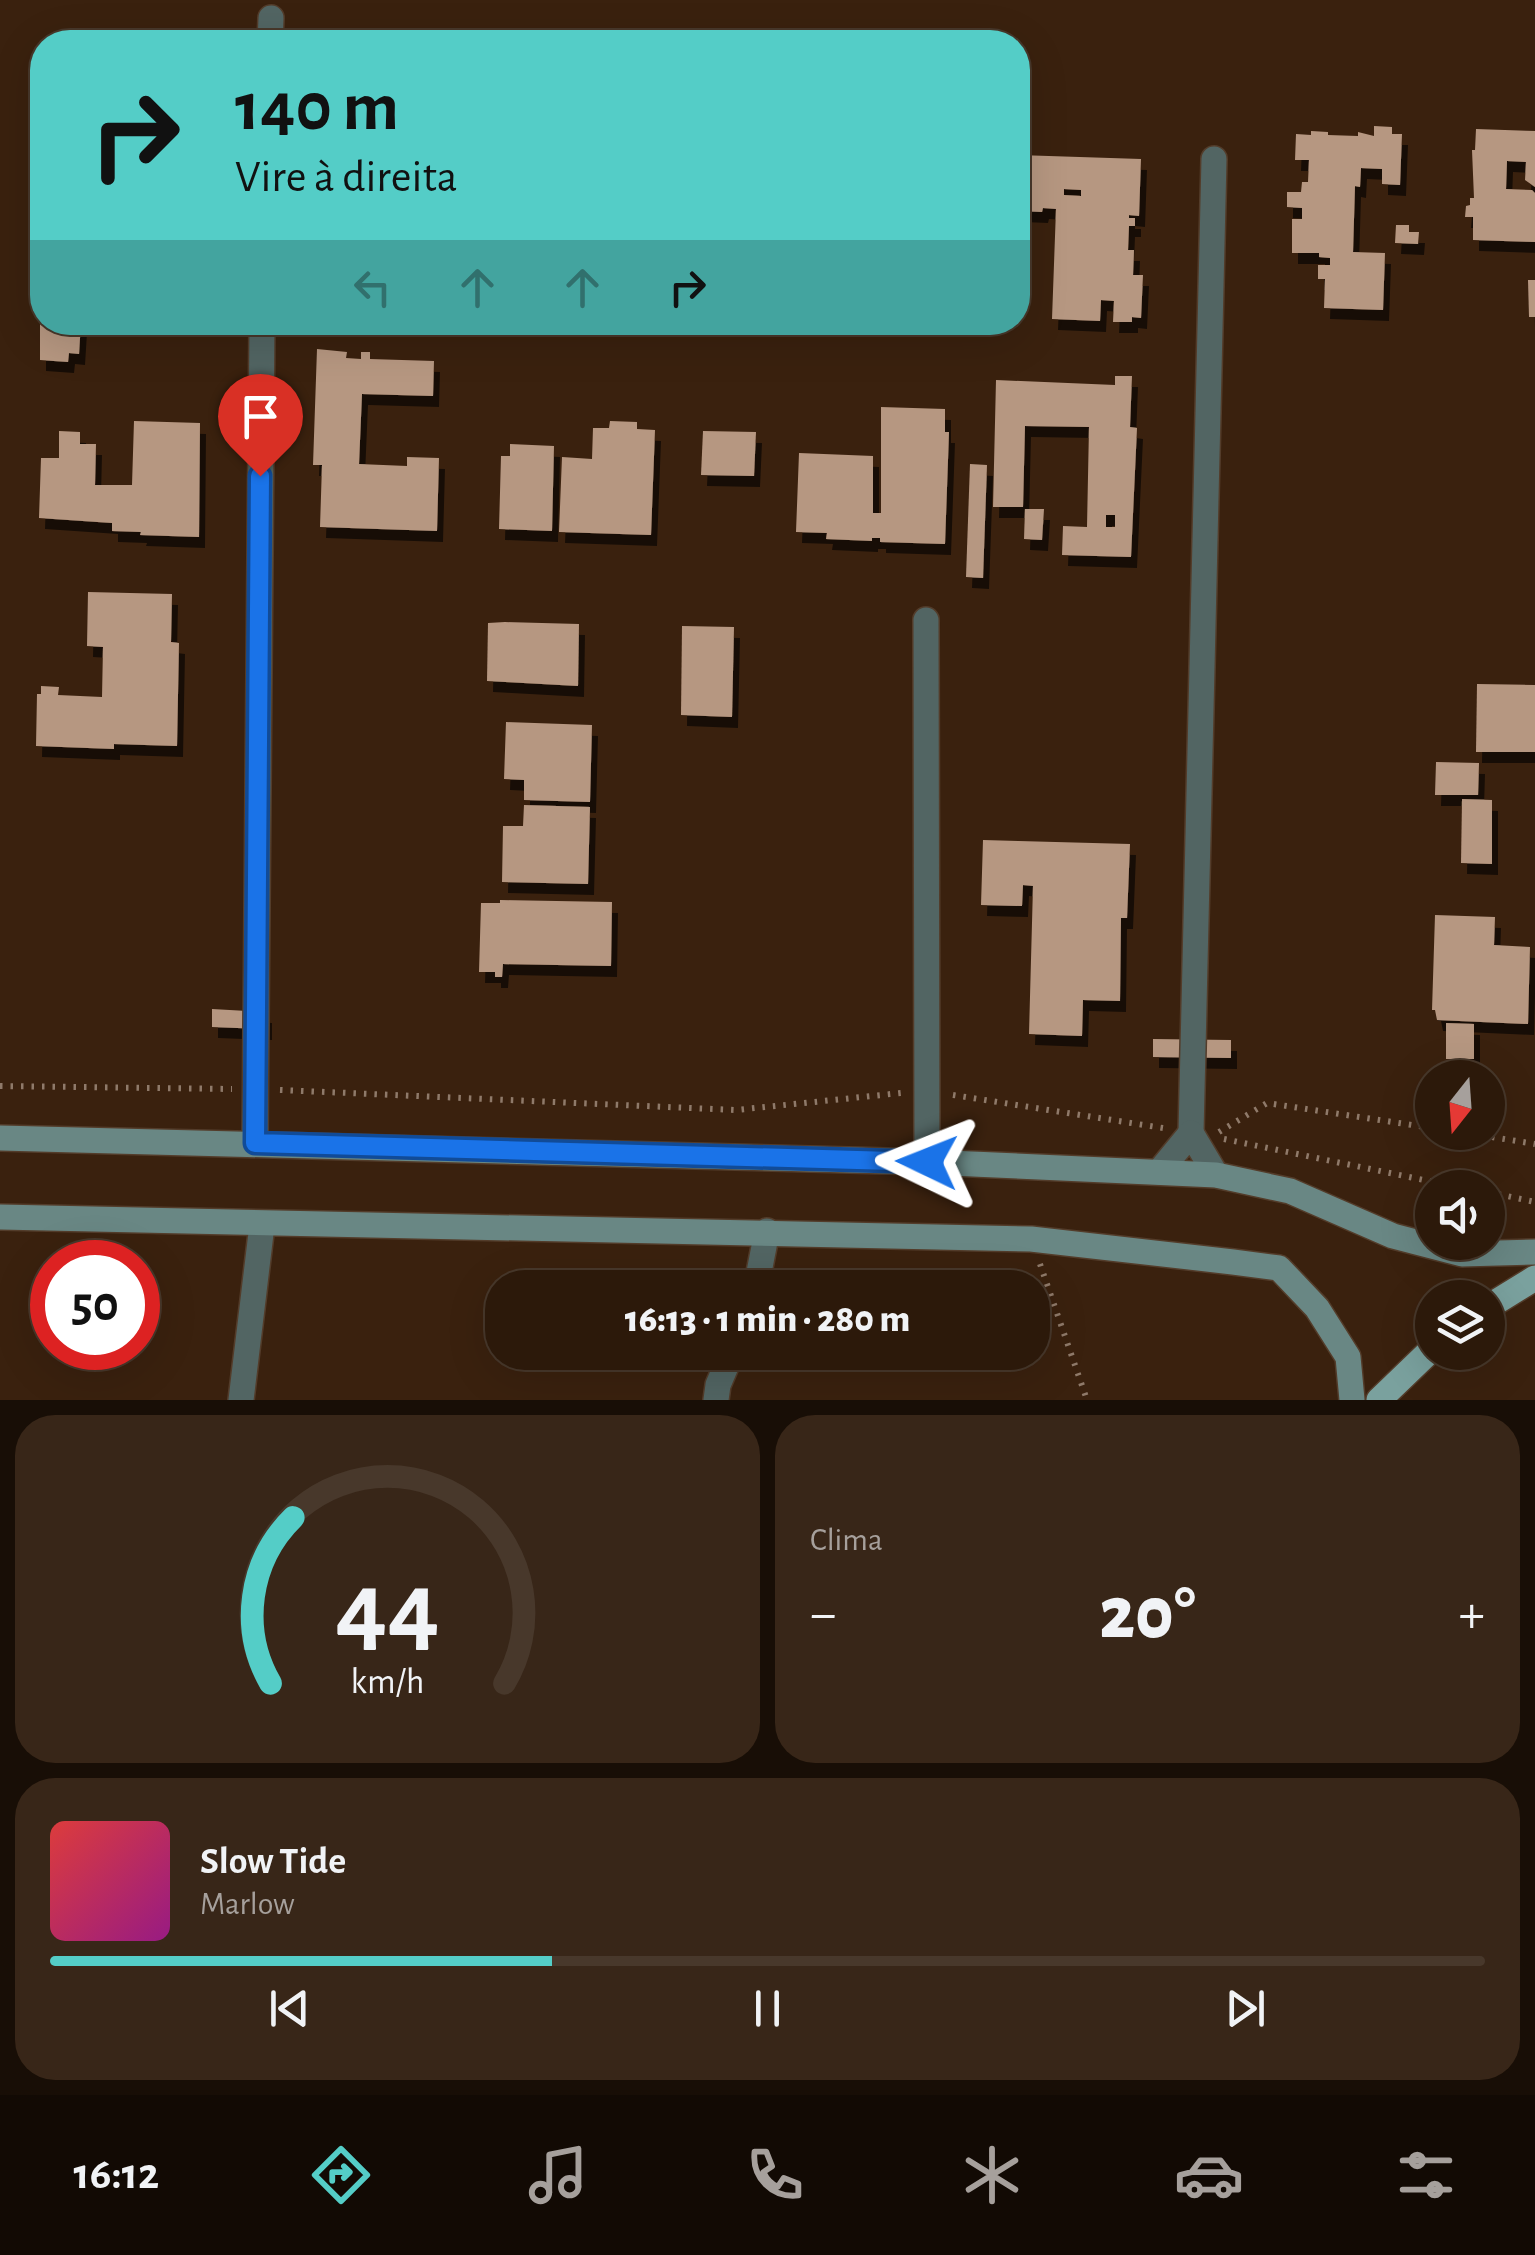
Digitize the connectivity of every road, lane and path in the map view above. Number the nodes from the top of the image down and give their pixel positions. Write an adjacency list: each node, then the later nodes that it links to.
1 (1214, 159): 8 (street)
2 (262, 335): 5 (street)
3 (926, 620): 6 (street)
4 (0, 1086): 5 (path)
5 (254, 1089): 6 (path); 11 (street)
6 (927, 1091): 8 (path); 13 (street)
7 (1415, 1125): 8 (path)
8 (1201, 1135): 14 (street); 15 (street); 16 (path)
9 (0, 1138): 11 (main road)
10 (1505, 1139): 12 (path)
11 (255, 1143): 13 (main road)
12 (1535, 1144)
13 (927, 1162): 14 (main road)
14 (1160, 1172): 15 (main road)
15 (1216, 1174): 23 (main road)
16 (1415, 1178)
17 (1505, 1196): 18 (path)
18 (1535, 1202)
19 (0, 1217): 20 (main road)
20 (262, 1225): 21 (main road); 29 (street)
21 (767, 1231): 22 (main road); 24 (street)
22 (1031, 1240): 31 (path); 32 (main road)
23 (1535, 1252)
24 (759, 1270)
25 (1535, 1278): 26 (main road)
26 (1505, 1296)
27 (1415, 1365): 33 (main road)
28 (724, 1370): 30 (street)
29 (240, 1400)
30 (716, 1400)
31 (1087, 1400)
32 (1352, 1400)
33 (1379, 1400)

